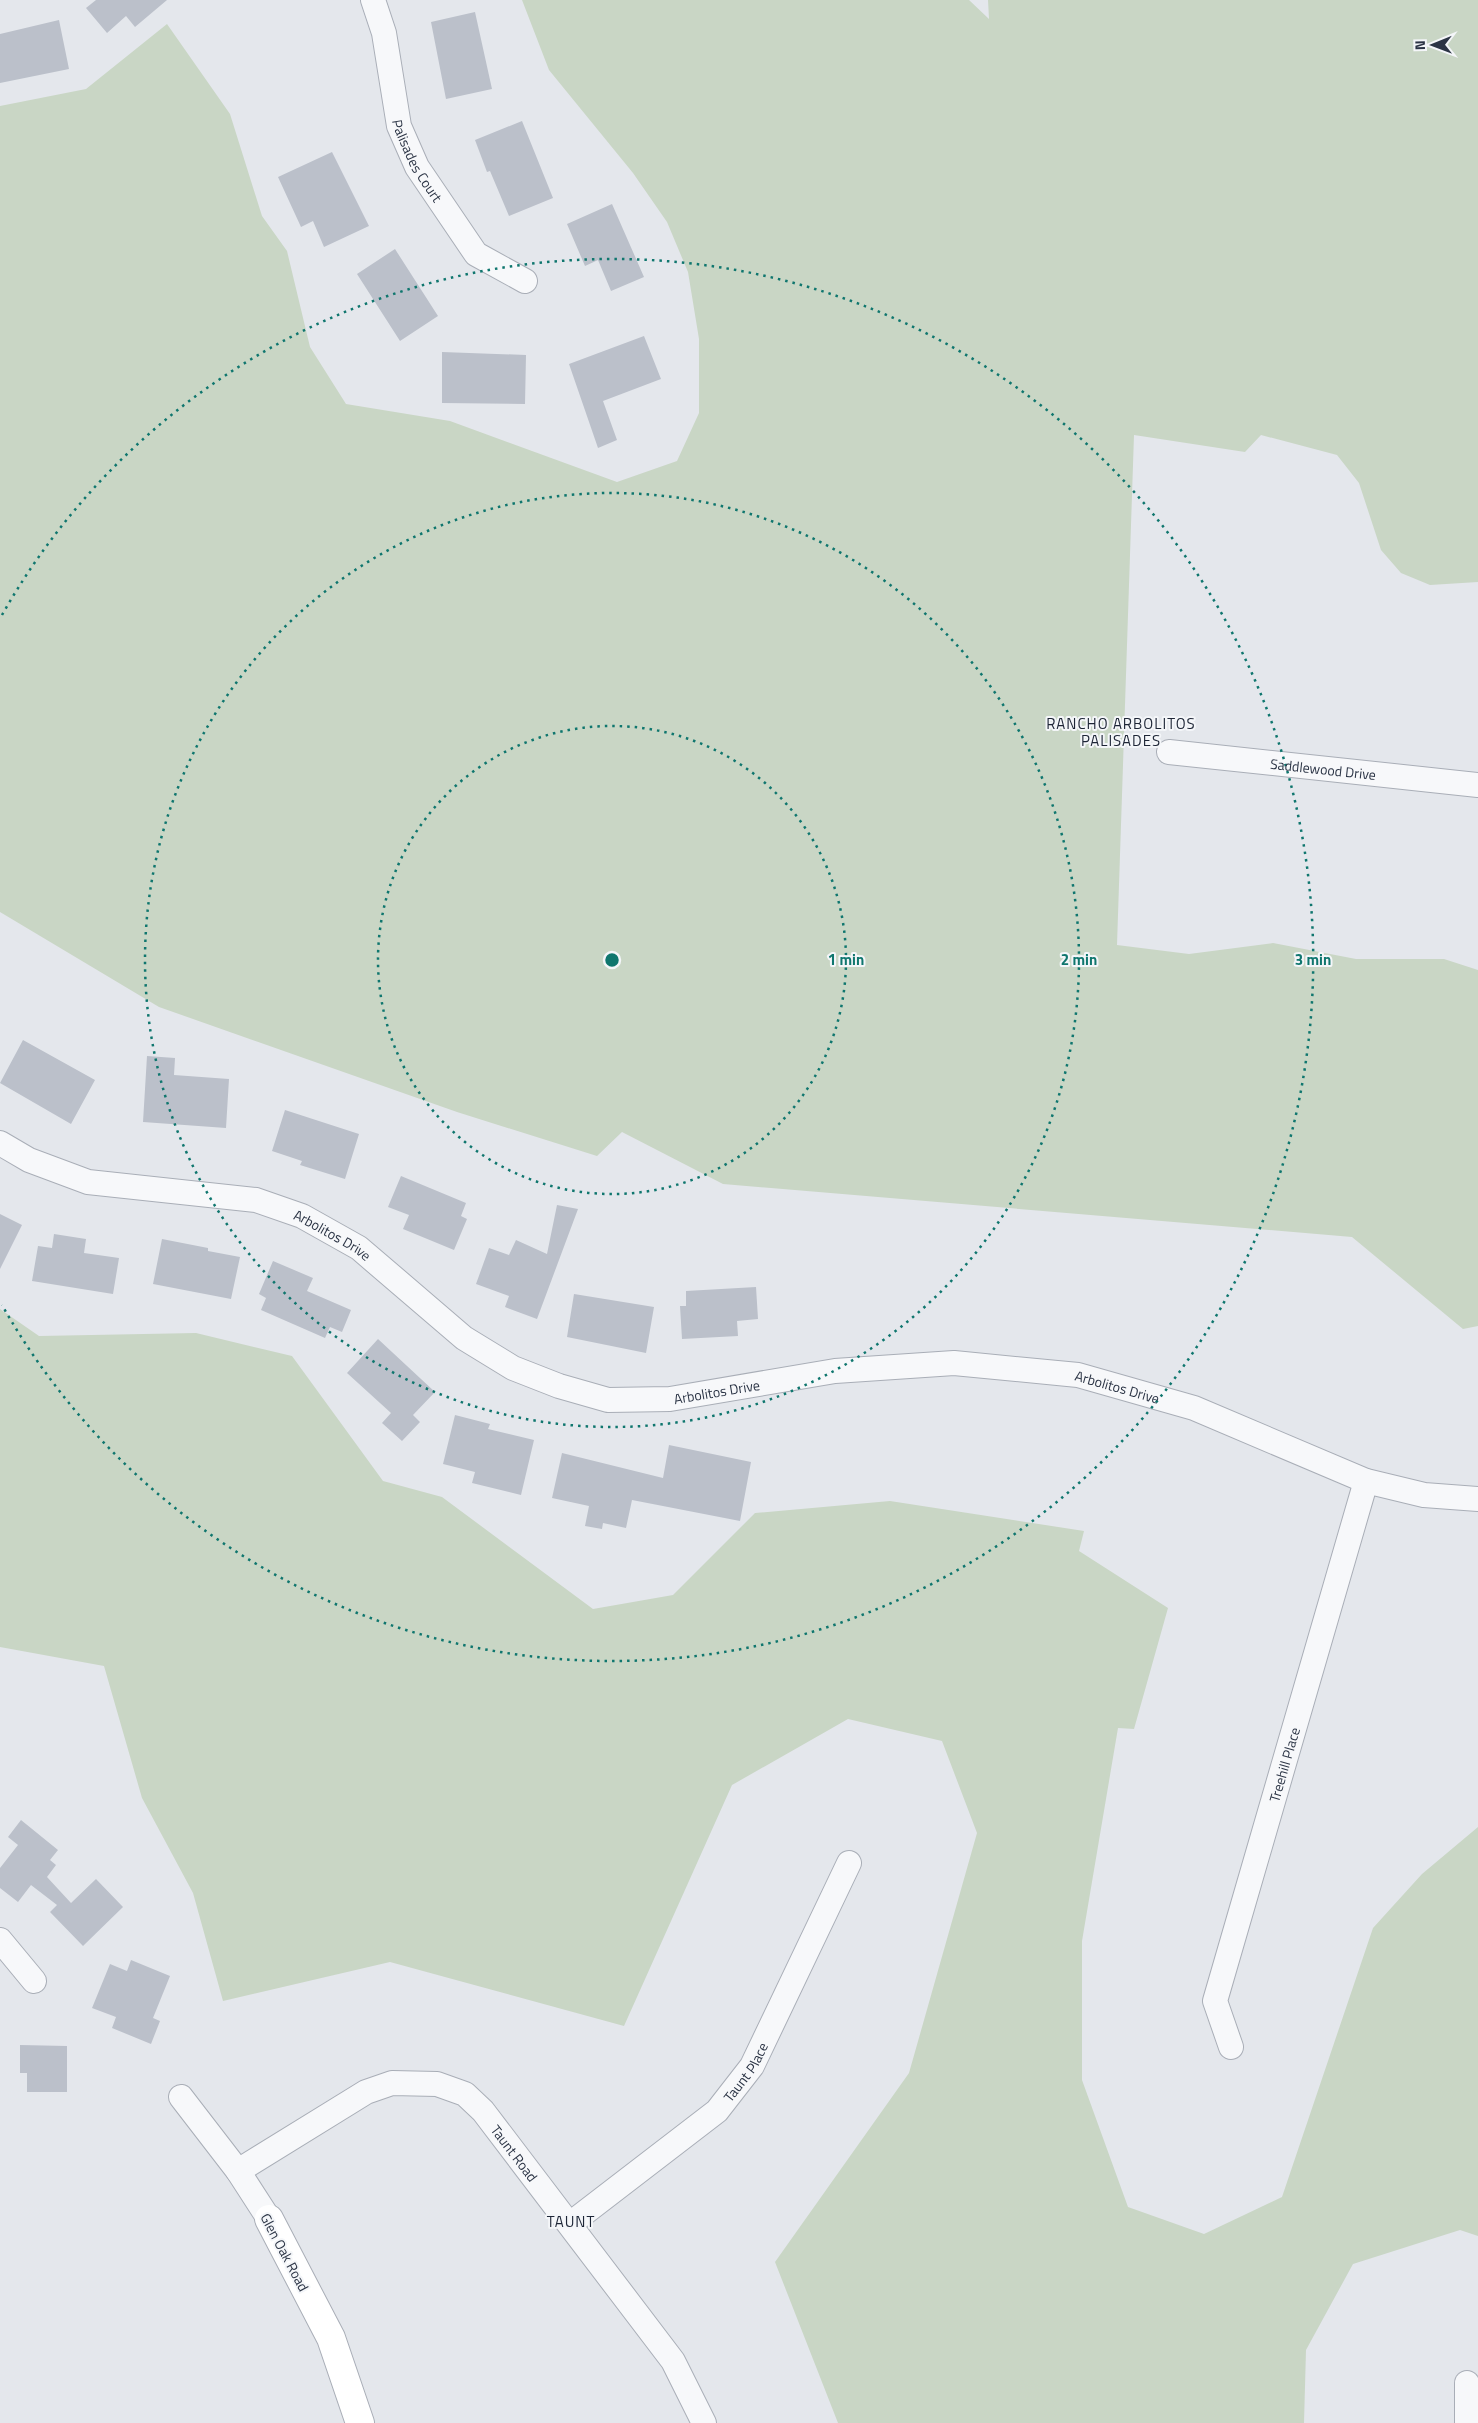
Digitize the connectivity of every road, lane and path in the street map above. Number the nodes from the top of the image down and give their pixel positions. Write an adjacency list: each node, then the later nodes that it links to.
1 (373, 0): 2 (street, Palisades Court)
2 (525, 281)
3 (1169, 752): 4 (street, Saddlewood Drive)
4 (1478, 785)
5 (0, 1143): 6 (street, Arbolitos Drive)
6 (1366, 1480): 7 (street, Arbolitos Drive); 11 (street, Treehill Place)
7 (1478, 1499)
8 (850, 1863): 15 (street, Taunt Place)
9 (0, 1940): 10 (street)
10 (34, 1981)
11 (1231, 2047)
12 (182, 2097): 13 (street, Glen Oak Road)
13 (238, 2171): 14 (street, Glen Oak Road); 15 (street, Taunt Road)
14 (269, 2219): 17 (street, Glen Oak Road)
15 (570, 2224): 18 (street, Taunt Road)
16 (1467, 2383): 19 (street)
17 (360, 2423)
18 (704, 2423)
19 (1467, 2423)

